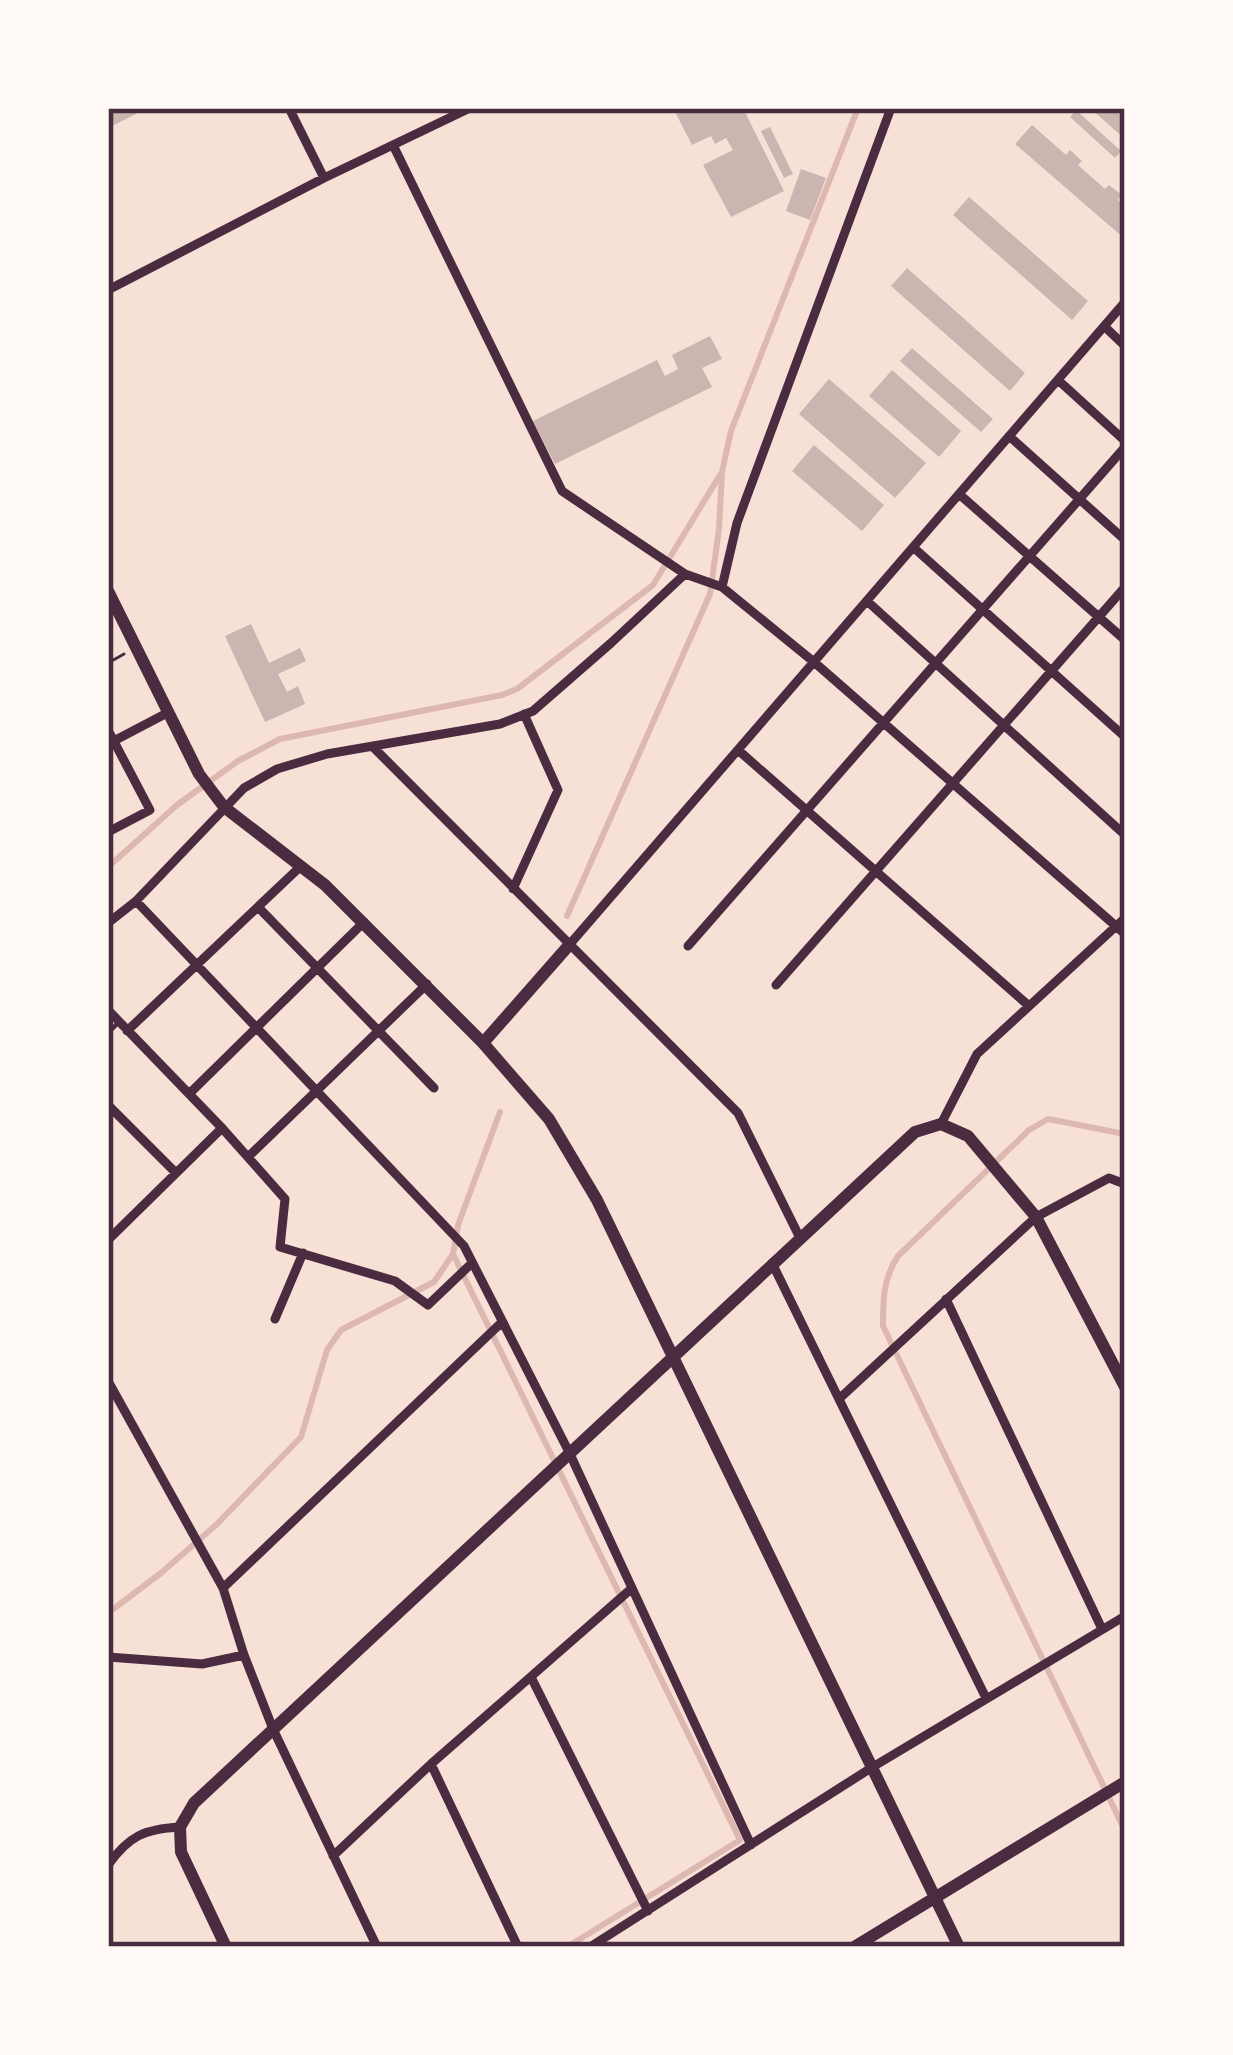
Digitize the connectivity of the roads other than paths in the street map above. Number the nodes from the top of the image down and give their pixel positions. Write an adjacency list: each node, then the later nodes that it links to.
1 (289, 108): 5 (street)
2 (470, 108): 4 (street)
3 (891, 108): 19 (street)
4 (393, 145): 5 (street); 18 (street)
5 (324, 178): 6 (street)
6 (108, 290)
7 (1125, 302): 8 (street)
8 (1104, 326): 9 (street); 10 (street)
9 (1125, 346)
10 (1058, 380): 11 (street); 12 (street)
11 (1010, 436): 13 (street); 14 (street)
12 (1125, 444): 14 (street)
13 (959, 494): 16 (street); 17 (street)
14 (1080, 499): 15 (street); 17 (street)
15 (1125, 540)
16 (913, 547): 22 (street); 23 (street)
17 (1030, 556): 23 (street); 24 (street)
18 (685, 574): 19 (street); 30 (street)
19 (722, 586): 26 (street)
20 (1125, 587): 24 (street)
21 (108, 591): 29 (street)
22 (867, 601): 26 (street); 27 (street)
23 (983, 610): 27 (street); 28 (street)
24 (1099, 617): 25 (street); 28 (street)
25 (1125, 640)
26 (814, 662): 31 (street); 37 (street)
27 (936, 664): 31 (street); 32 (street)
28 (1051, 671): 32 (street); 34 (street)
29 (169, 712): 35 (street); 39 (street)
30 (524, 714): 36 (street); 45 (street)
31 (884, 723): 38 (street); 40 (street)
32 (1004, 725): 38 (street); 42 (street)
33 (108, 730): 35 (street)
34 (1125, 737)
35 (111, 743): 41 (street)
36 (374, 748): 39 (street); 45 (street)
37 (737, 750): 40 (street); 52 (street)
38 (952, 784): 44 (street); 51 (street)
39 (224, 807): 43 (street); 46 (street)
40 (806, 811): 44 (street); 53 (street)
41 (108, 832)
42 (1125, 835)
43 (301, 866): 47 (street); 49 (street)
44 (875, 871): 57 (street); 58 (street)
45 (513, 889): 52 (street)
46 (136, 901): 50 (street); 54 (street)
47 (258, 907): 54 (street); 55 (street)
48 (1125, 918): 51 (street)
49 (364, 922): 55 (street); 56 (street)
50 (108, 923)
51 (1120, 930): 58 (street)
52 (571, 944): 64 (street); 76 (street)
53 (688, 946)
54 (197, 965): 60 (street); 61 (street)
55 (317, 968): 61 (street); 62 (street)
56 (427, 984): 62 (street); 64 (street)
57 (776, 985)
58 (1029, 1006): 69 (street)
59 (108, 1010): 60 (street)
60 (123, 1026): 63 (lane); 67 (street)
61 (257, 1027): 66 (street); 67 (street)
62 (378, 1031): 65 (street); 66 (street)
63 (108, 1033)
64 (483, 1043): 83 (street)
65 (434, 1088)
66 (316, 1090): 71 (street); 78 (street)
67 (189, 1094): 70 (street)
68 (108, 1105): 72 (street)
69 (940, 1124): 74 (street); 76 (street)
70 (222, 1128): 71 (street); 72 (street)
71 (248, 1157): 77 (street)
72 (176, 1173): 75 (street)
73 (1125, 1184): 74 (street)
74 (1036, 1217): 80 (street); 85 (street)
75 (111, 1232)
76 (800, 1238): 79 (street)
77 (303, 1253): 78 (street); 81 (street)
78 (472, 1263): 82 (street)
79 (772, 1263): 83 (street); 86 (street)
80 (946, 1299): 86 (street); 91 (street)
81 (275, 1318)
82 (501, 1323): 87 (street); 88 (street)
83 (673, 1355): 87 (street); 98 (street)
84 (108, 1381): 88 (street)
85 (1125, 1387)
86 (840, 1398): 95 (street)
87 (569, 1452): 89 (street); 96 (street)
88 (223, 1588): 92 (street)
89 (631, 1589): 94 (street); 101 (street)
90 (1125, 1616): 91 (street)
91 (1102, 1630): 95 (street)
92 (244, 1655): 93 (street); 96 (street)
93 (108, 1657)
94 (531, 1677): 97 (street); 105 (street)
95 (986, 1698): 98 (street)
96 (273, 1729): 100 (street); 102 (street)
97 (431, 1765): 102 (street); 108 (street)
98 (871, 1768): 101 (street); 104 (street)
99 (1121, 1784): 104 (street)
100 (180, 1827): 103 (street); 106 (street)
101 (751, 1845): 105 (street)
102 (333, 1856): 107 (street)
103 (108, 1865)
104 (934, 1896): 110 (street); 111 (street)
105 (648, 1911): 109 (street)
106 (226, 1947)
107 (377, 1947)
108 (518, 1947)
109 (590, 1947)
110 (854, 1947)
111 (959, 1947)

